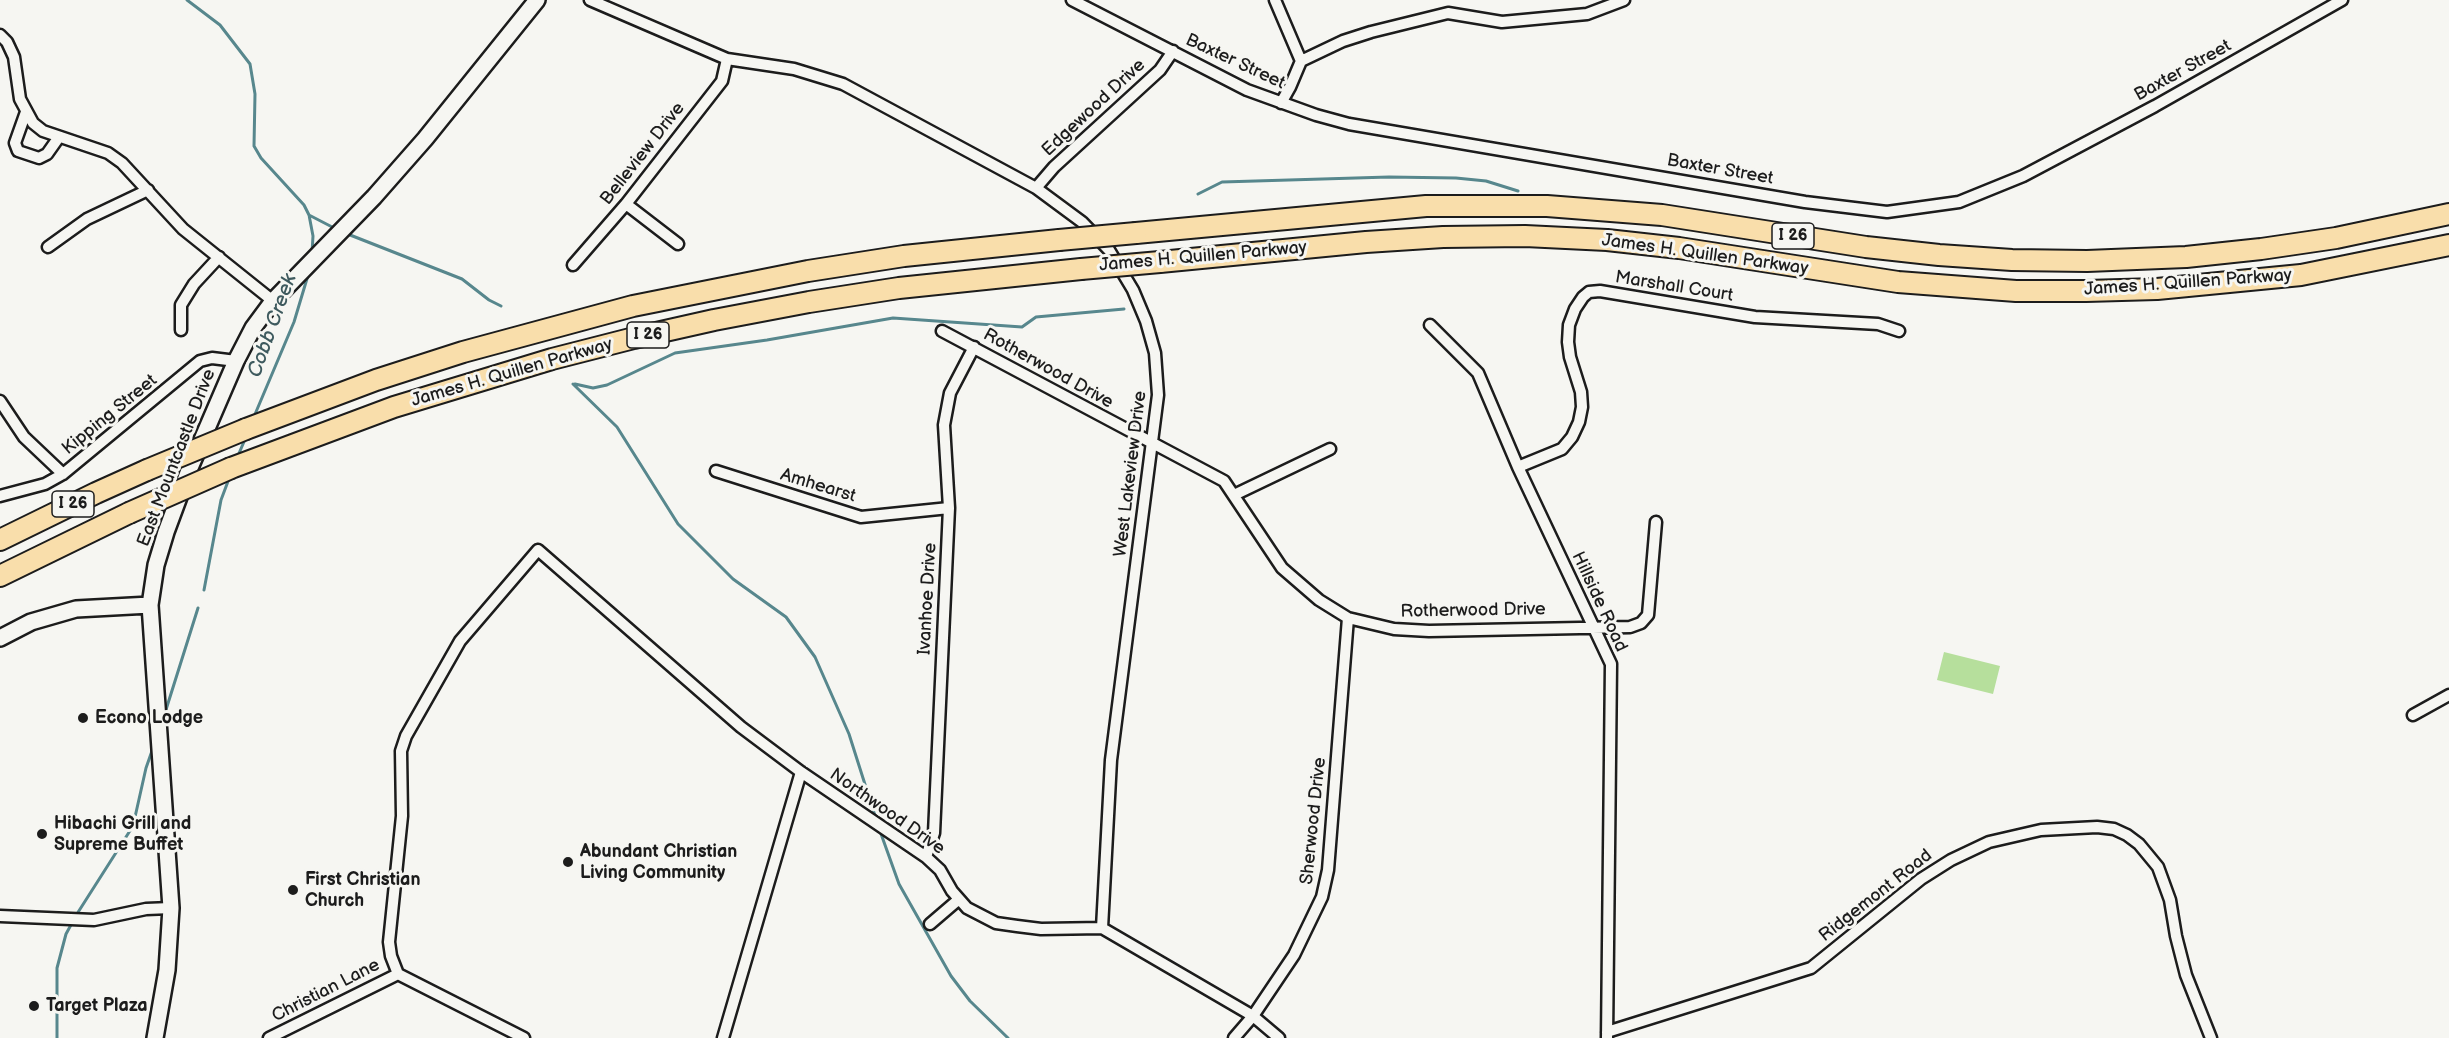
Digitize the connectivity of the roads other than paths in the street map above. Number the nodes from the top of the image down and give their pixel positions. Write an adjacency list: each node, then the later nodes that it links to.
1 (537, 0): 23 (street, East Mountcastle Drive)
2 (590, 0): 9 (street, West Lakeview Drive)
3 (1072, 0): 8 (street, Baxter Street)
4 (1275, 0): 10 (street)
5 (1624, 0): 10 (street)
6 (2342, 0): 11 (street, Baxter Street)
7 (0, 35): 12 (street)
8 (1173, 51): 11 (street, Baxter Street); 14 (street, Edgewood Drive)
9 (727, 59): 14 (street, West Lakeview Drive); 16 (street, Belleview Drive)
10 (1301, 61): 11 (street)
11 (1281, 103)
12 (26, 112): 13 (street); 13 (street)
13 (59, 137): 15 (street)
14 (1035, 188): 31 (street, West Lakeview Drive)
15 (147, 190): 20 (street); 21 (street)
16 (626, 204): 18 (street); 22 (street, Belleview Drive)
17 (2449, 214): 40 (highway, James H. Quillen Parkway / I 26, bridge)
18 (678, 244)
19 (2449, 245): 41 (highway, James H. Quillen Parkway / I 26, bridge)
20 (48, 247)
21 (219, 257): 23 (street); 25 (street)
22 (573, 265)
23 (273, 301): 29 (street, East Mountcastle Drive)
24 (1430, 325): 33 (street, Hillside Road)
25 (181, 330)
26 (942, 331): 28 (street, Rotherwood Drive)
27 (1899, 331): 33 (street, Marshall Court)
28 (974, 347): 31 (street, Rotherwood Drive); 38 (street, Ivanhoe Drive)
29 (236, 361): 35 (street, Kipping Street); 42 (street, East Mountcastle Drive)
30 (0, 401): 35 (street)
31 (1153, 445): 36 (street, Rotherwood Drive); 54 (street, West Lakeview Drive)
32 (1330, 449): 36 (street)
33 (1518, 467): 44 (street, Hillside Road)
34 (716, 471): 38 (street, Amhearst)
35 (63, 474): 37 (street, Kipping Street)
36 (1234, 495): 43 (street, Rotherwood Drive)
37 (0, 496)
38 (949, 508): 49 (street, Ivanhoe Drive)
39 (1656, 522): 44 (street, Rotherwood Drive)
40 (0, 540)
41 (0, 576)
42 (150, 605): 45 (street); 51 (street, East Mountcastle Drive)
43 (1348, 618): 44 (street, Rotherwood Drive); 56 (street, Sherwood Drive)
44 (1592, 626): 57 (street, Hillside Road)
45 (0, 638)
46 (2449, 695): 47 (street)
47 (2413, 715)
48 (801, 772): 49 (street, Northwood Drive); 55 (street, Northwood Drive); 61 (street)
49 (926, 857): 50 (street, Northwood Drive)
50 (958, 900): 53 (street); 54 (street, Northwood Drive)
51 (171, 908): 52 (street); 58 (street, East Mountcastle Drive)
52 (0, 916)
53 (930, 924)
54 (1102, 928): 56 (street)
55 (398, 974): 59 (street, Christian Lane); 60 (street)
56 (1253, 1016): 62 (street, Sherwood Drive); 63 (street)
57 (1607, 1035): 64 (street, Ridgemont Road)
58 (155, 1038)
59 (269, 1038)
60 (524, 1038)
61 (723, 1038)
62 (1234, 1038)
63 (1279, 1038)
64 (2211, 1038)

